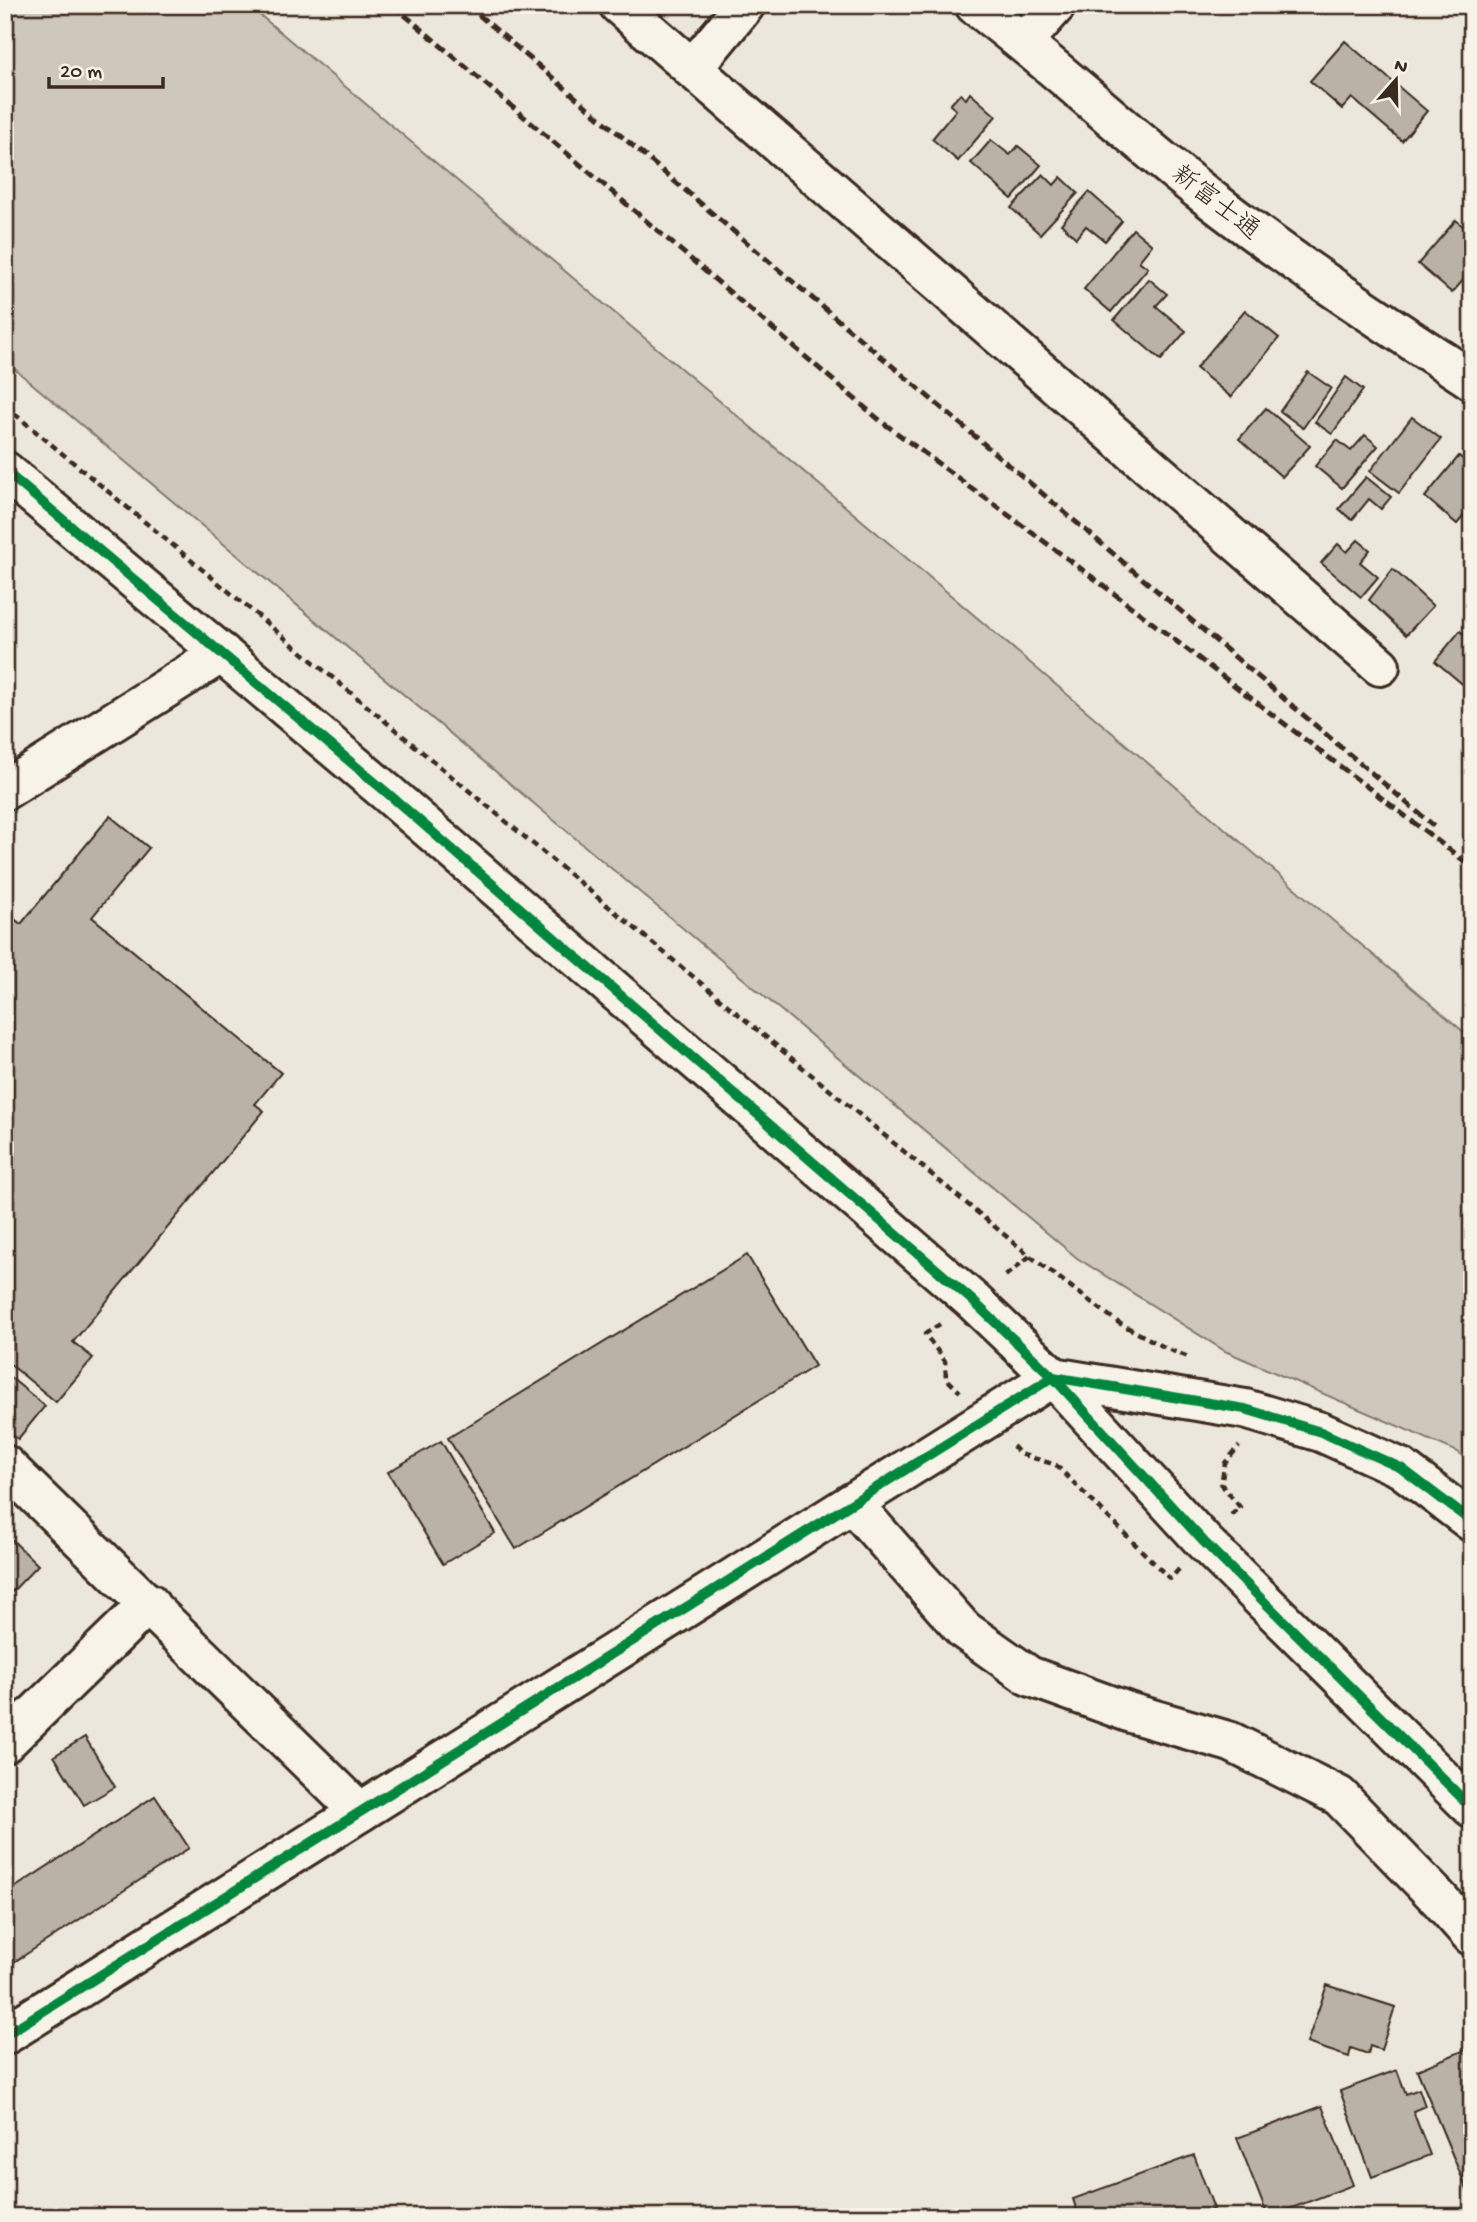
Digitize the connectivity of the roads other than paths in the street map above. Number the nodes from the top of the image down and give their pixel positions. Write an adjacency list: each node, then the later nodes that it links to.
1 (619, 5): 6 (street)
2 (745, 5): 6 (street)
3 (975, 5): 5 (street, 新富士通)
4 (1056, 5): 5 (street)
5 (1023, 42): 7 (street, 新富士通)
6 (692, 69): 10 (street)
7 (1472, 380)
8 (5, 471): 9 (street)
9 (222, 653): 11 (street); 12 (street)
10 (1380, 666)
11 (5, 790)
12 (1053, 1377): 14 (street); 15 (street); 18 (street)
13 (5, 1465): 16 (street)
14 (852, 1503): 19 (street); 20 (street)
15 (1472, 1522)
16 (149, 1603): 17 (street); 19 (street)
17 (5, 1743)
18 (1472, 1808)
19 (360, 1812): 21 (street)
20 (1472, 1936)
21 (5, 2035)

